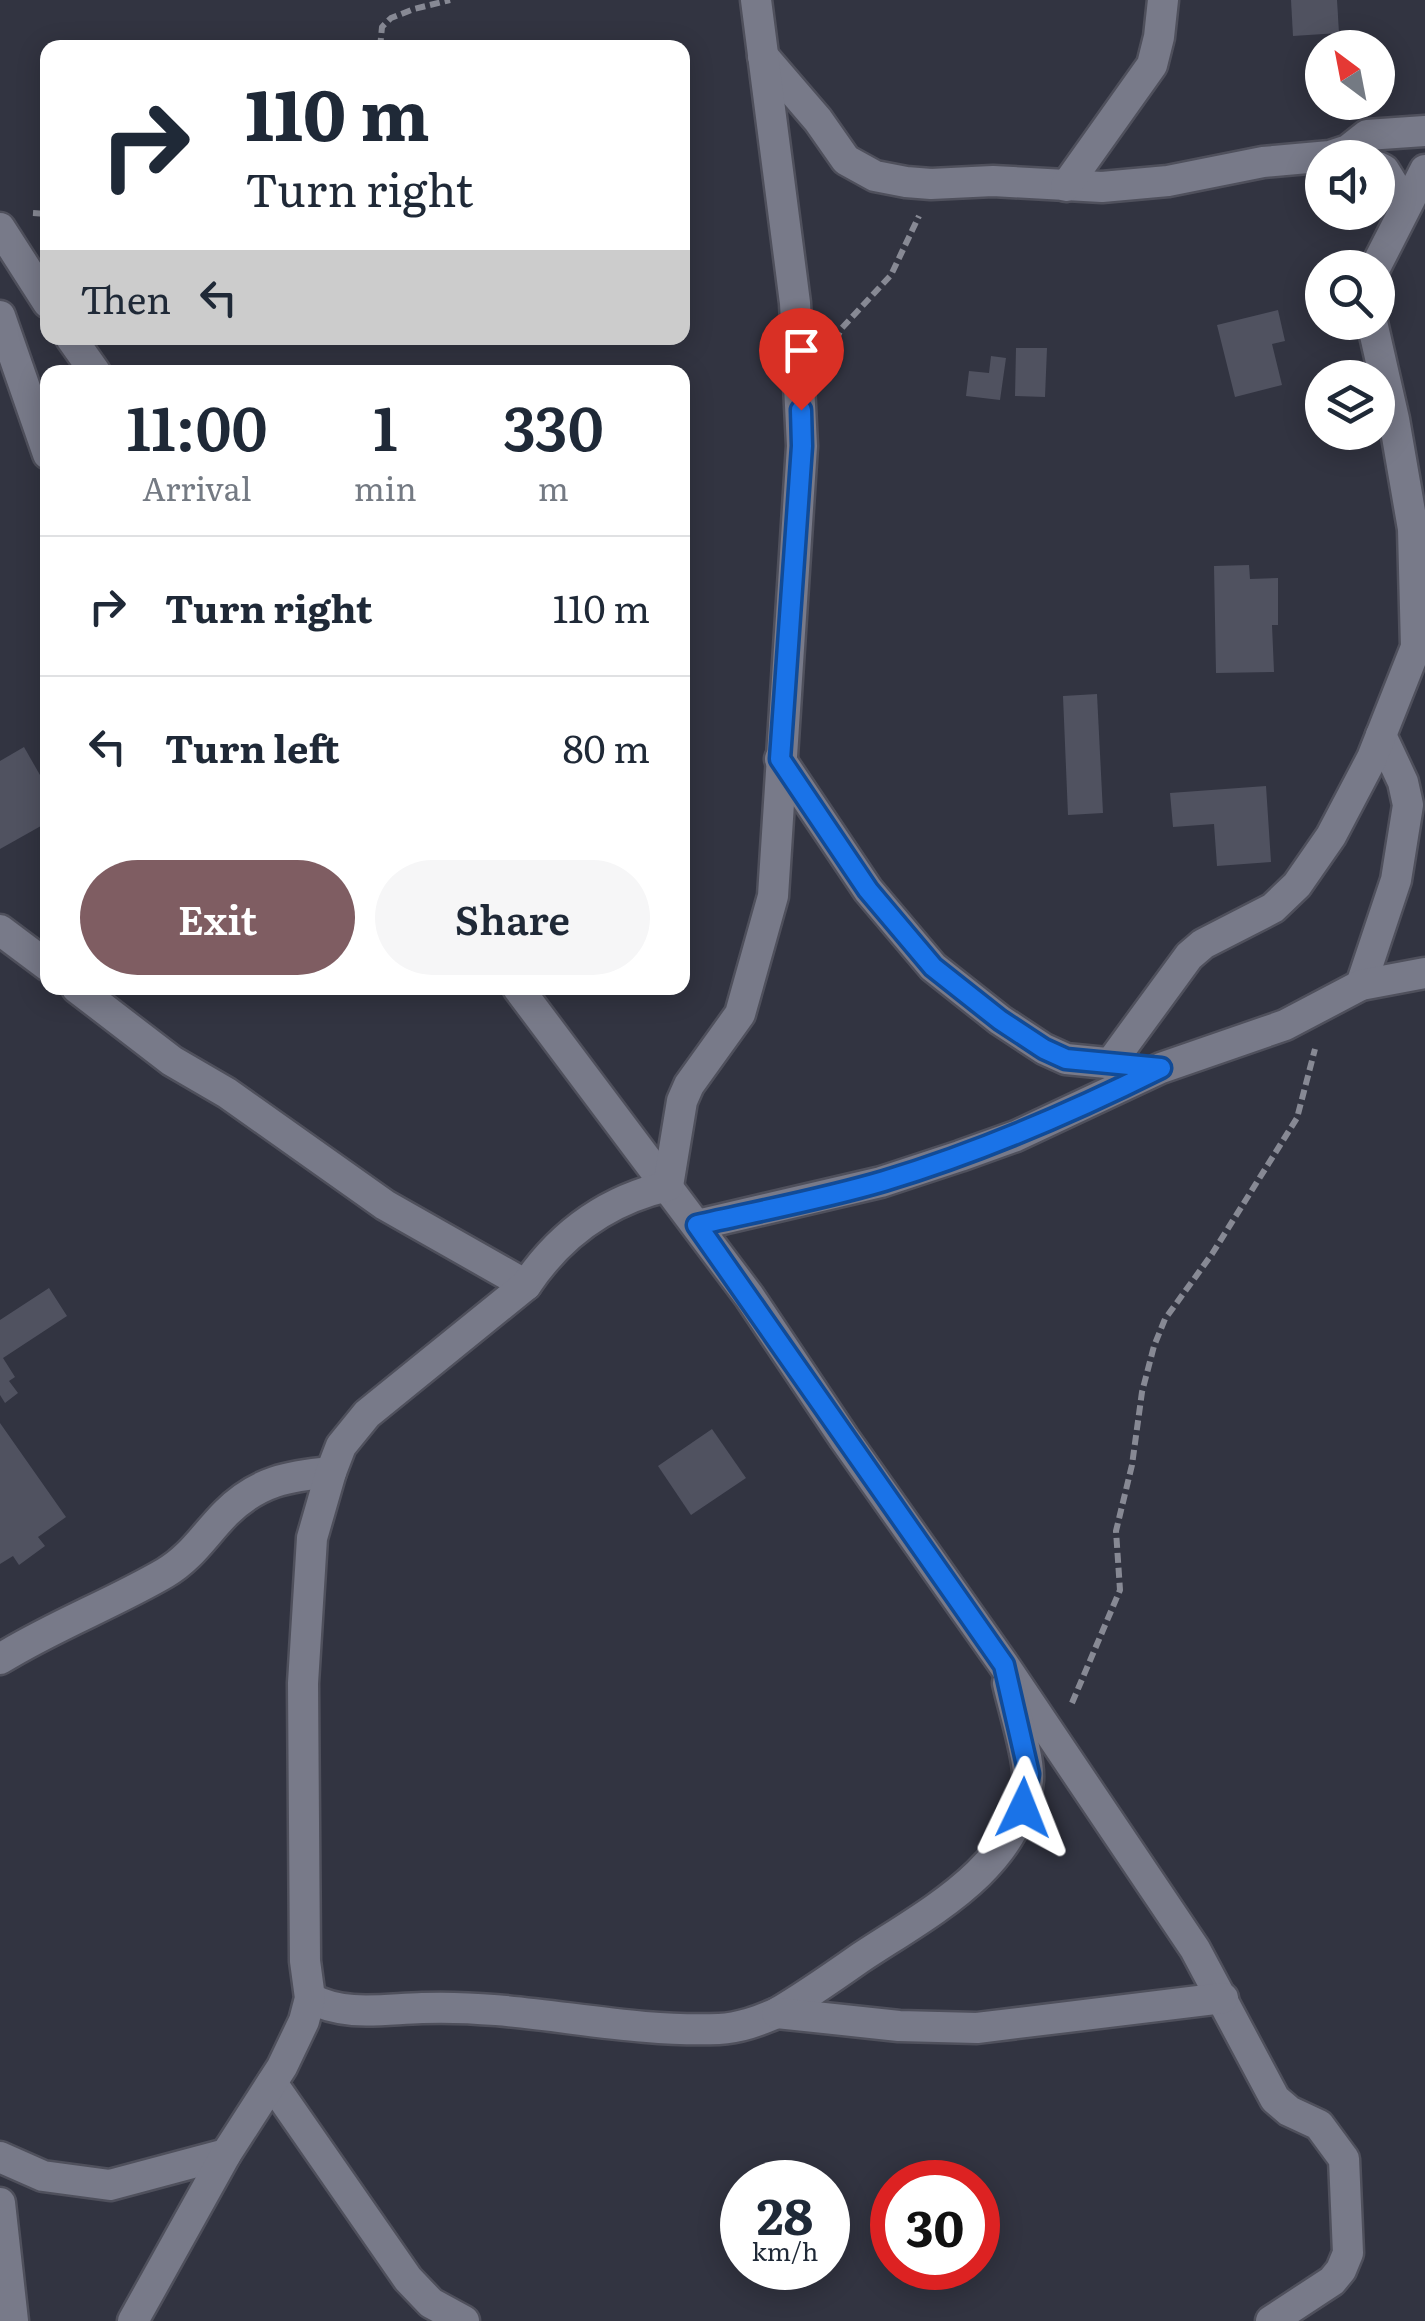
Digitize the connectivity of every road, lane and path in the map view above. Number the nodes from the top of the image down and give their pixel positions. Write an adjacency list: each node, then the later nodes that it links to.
1 (450, 0): 4 (path)
2 (756, 0): 5 (street)
3 (1163, 0): 11 (street)
4 (381, 40)
5 (762, 54): 10 (street); 21 (street)
6 (1425, 131): 7 (street)
7 (1364, 140)
8 (1305, 158): 11 (street)
9 (1395, 177): 12 (street)
10 (931, 184): 11 (street); 18 (path)
11 (1066, 186)
12 (1416, 191): 14 (street)
13 (0, 228): 15 (street)
14 (1385, 250)
15 (40, 290)
16 (0, 316): 19 (street)
17 (1376, 340): 20 (street)
18 (832, 347)
19 (40, 431)
20 (1381, 735): 25 (street); 29 (street)
21 (780, 759): 29 (street); 31 (street)
22 (0, 930): 23 (street)
23 (40, 960)
24 (1425, 973): 25 (street)
25 (1361, 985): 28 (street)
26 (523, 995): 31 (street)
27 (107, 999): 33 (street)
28 (1326, 1004): 30 (street); 37 (path)
29 (1110, 1064): 30 (street)
30 (1161, 1068): 32 (street)
31 (668, 1186): 32 (street); 33 (street)
32 (697, 1225): 36 (street)
33 (526, 1285): 34 (street)
34 (331, 1472): 35 (street); 38 (street)
35 (0, 1659)
36 (1004, 1665): 37 (street); 40 (street)
37 (1042, 1721): 39 (street)
38 (310, 1998): 40 (street); 41 (street)
39 (1223, 1998): 40 (street); 48 (street)
40 (777, 2014)
41 (272, 2083): 42 (street); 47 (street)
42 (226, 2154): 43 (street); 46 (street)
43 (0, 2157)
44 (0, 2203): 45 (street)
45 (13, 2321)
46 (133, 2321)
47 (464, 2321)
48 (1270, 2321)

